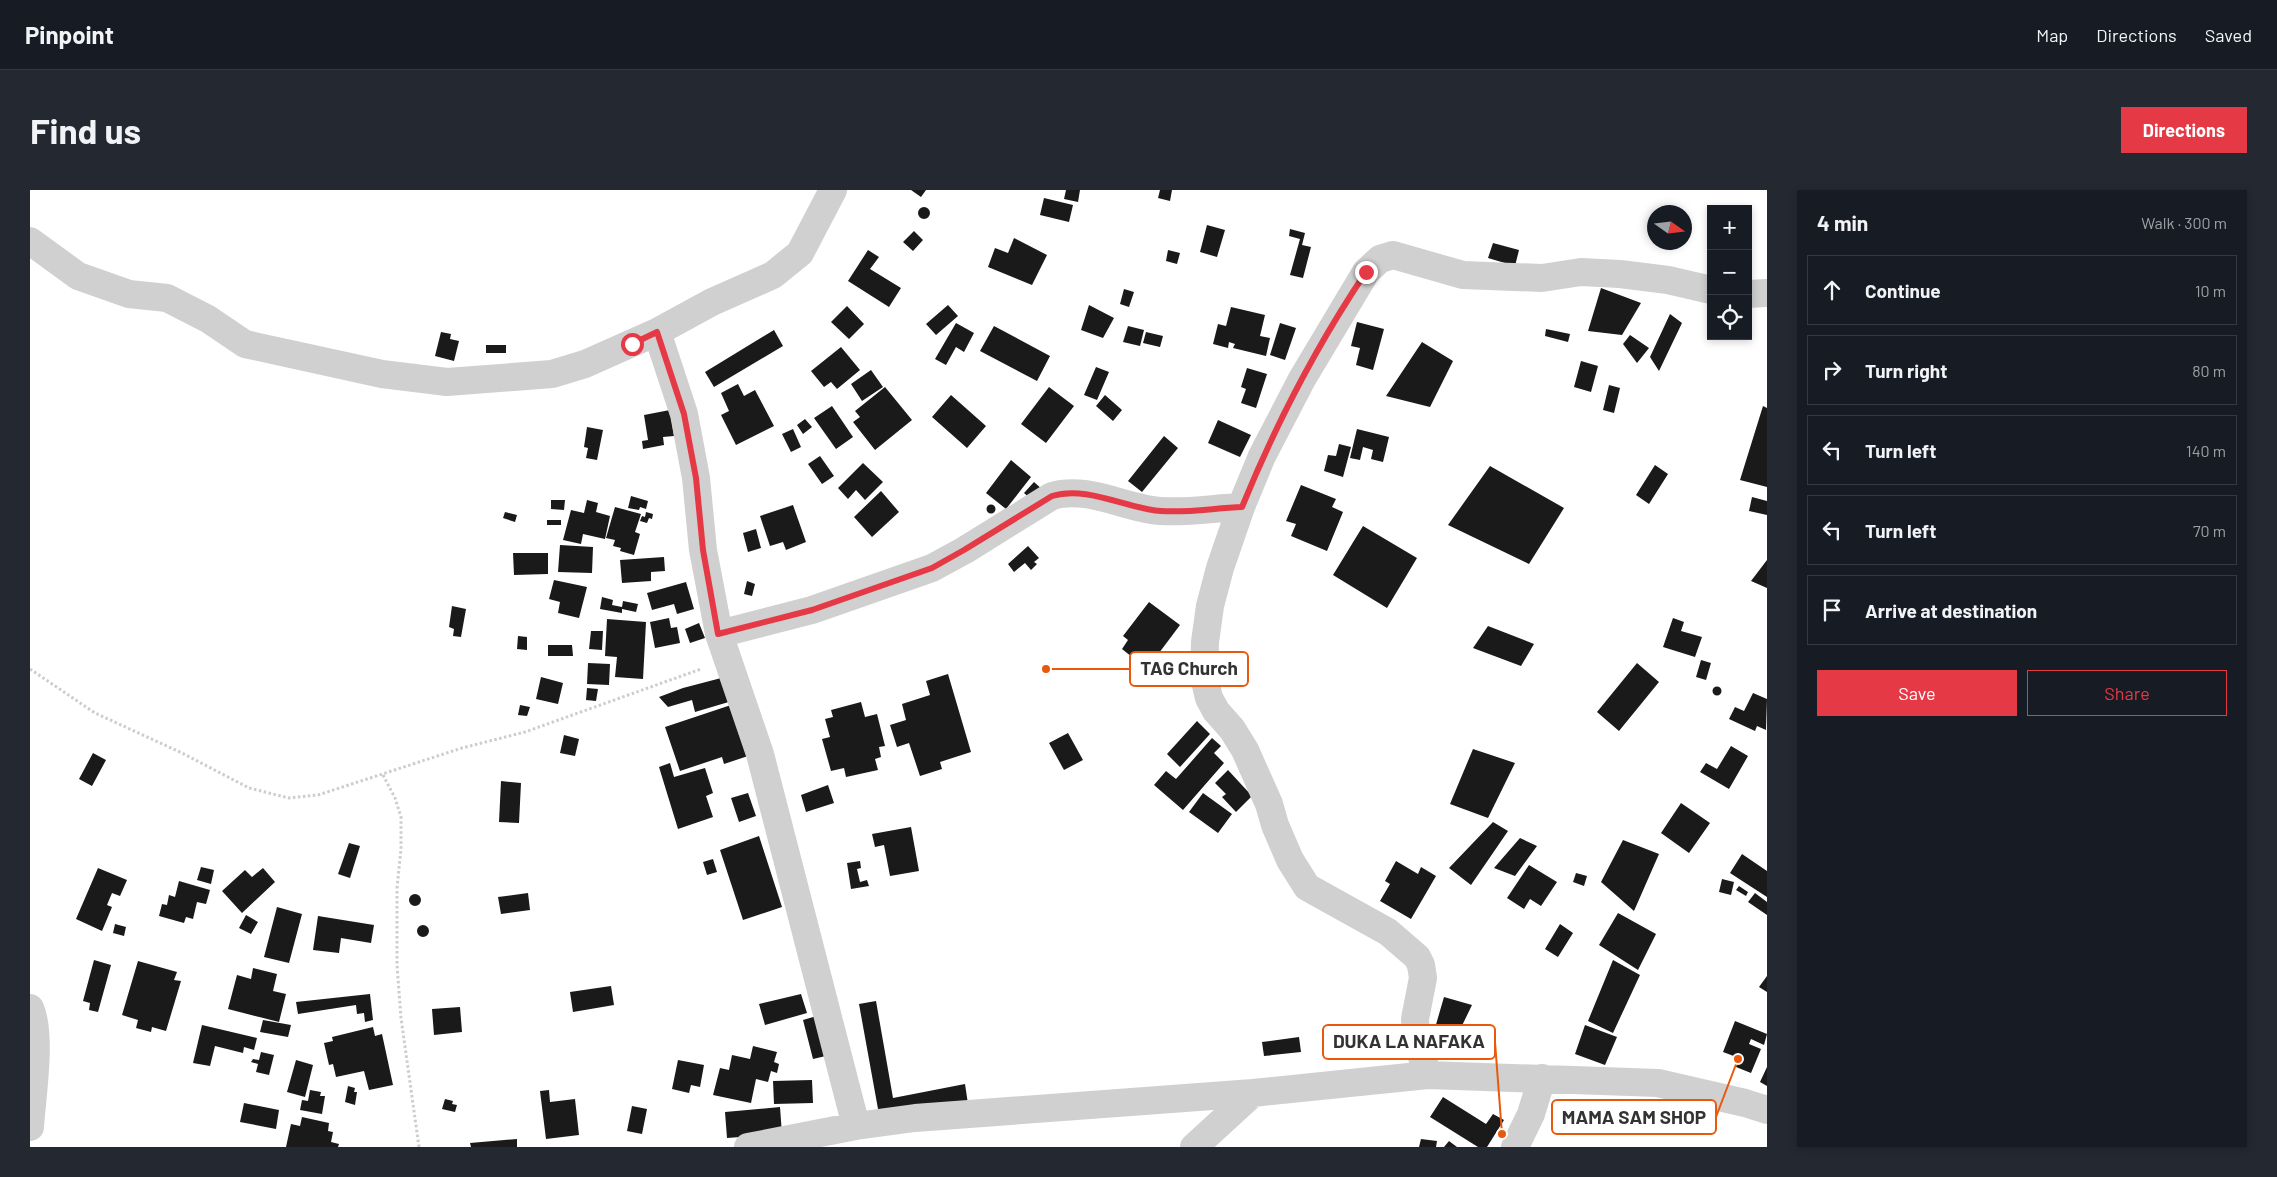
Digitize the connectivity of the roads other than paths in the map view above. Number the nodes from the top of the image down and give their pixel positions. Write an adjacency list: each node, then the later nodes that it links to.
1 (833, 190): 6 (street)
2 (30, 241): 6 (street)
3 (1707, 289): 7 (street)
4 (1767, 293): 5 (street)
5 (1752, 294)
6 (657, 332): 8 (street)
7 (1242, 507): 8 (street); 10 (street)
8 (722, 643): 15 (street)
9 (30, 1008): 14 (street)
10 (1428, 1074): 11 (street); 12 (street)
11 (1542, 1078): 13 (street); 18 (street)
12 (1253, 1093): 15 (street); 17 (street)
13 (1767, 1110)
14 (30, 1127)
15 (845, 1135): 16 (street)
16 (748, 1147)
17 (1194, 1147)
18 (1515, 1147)

